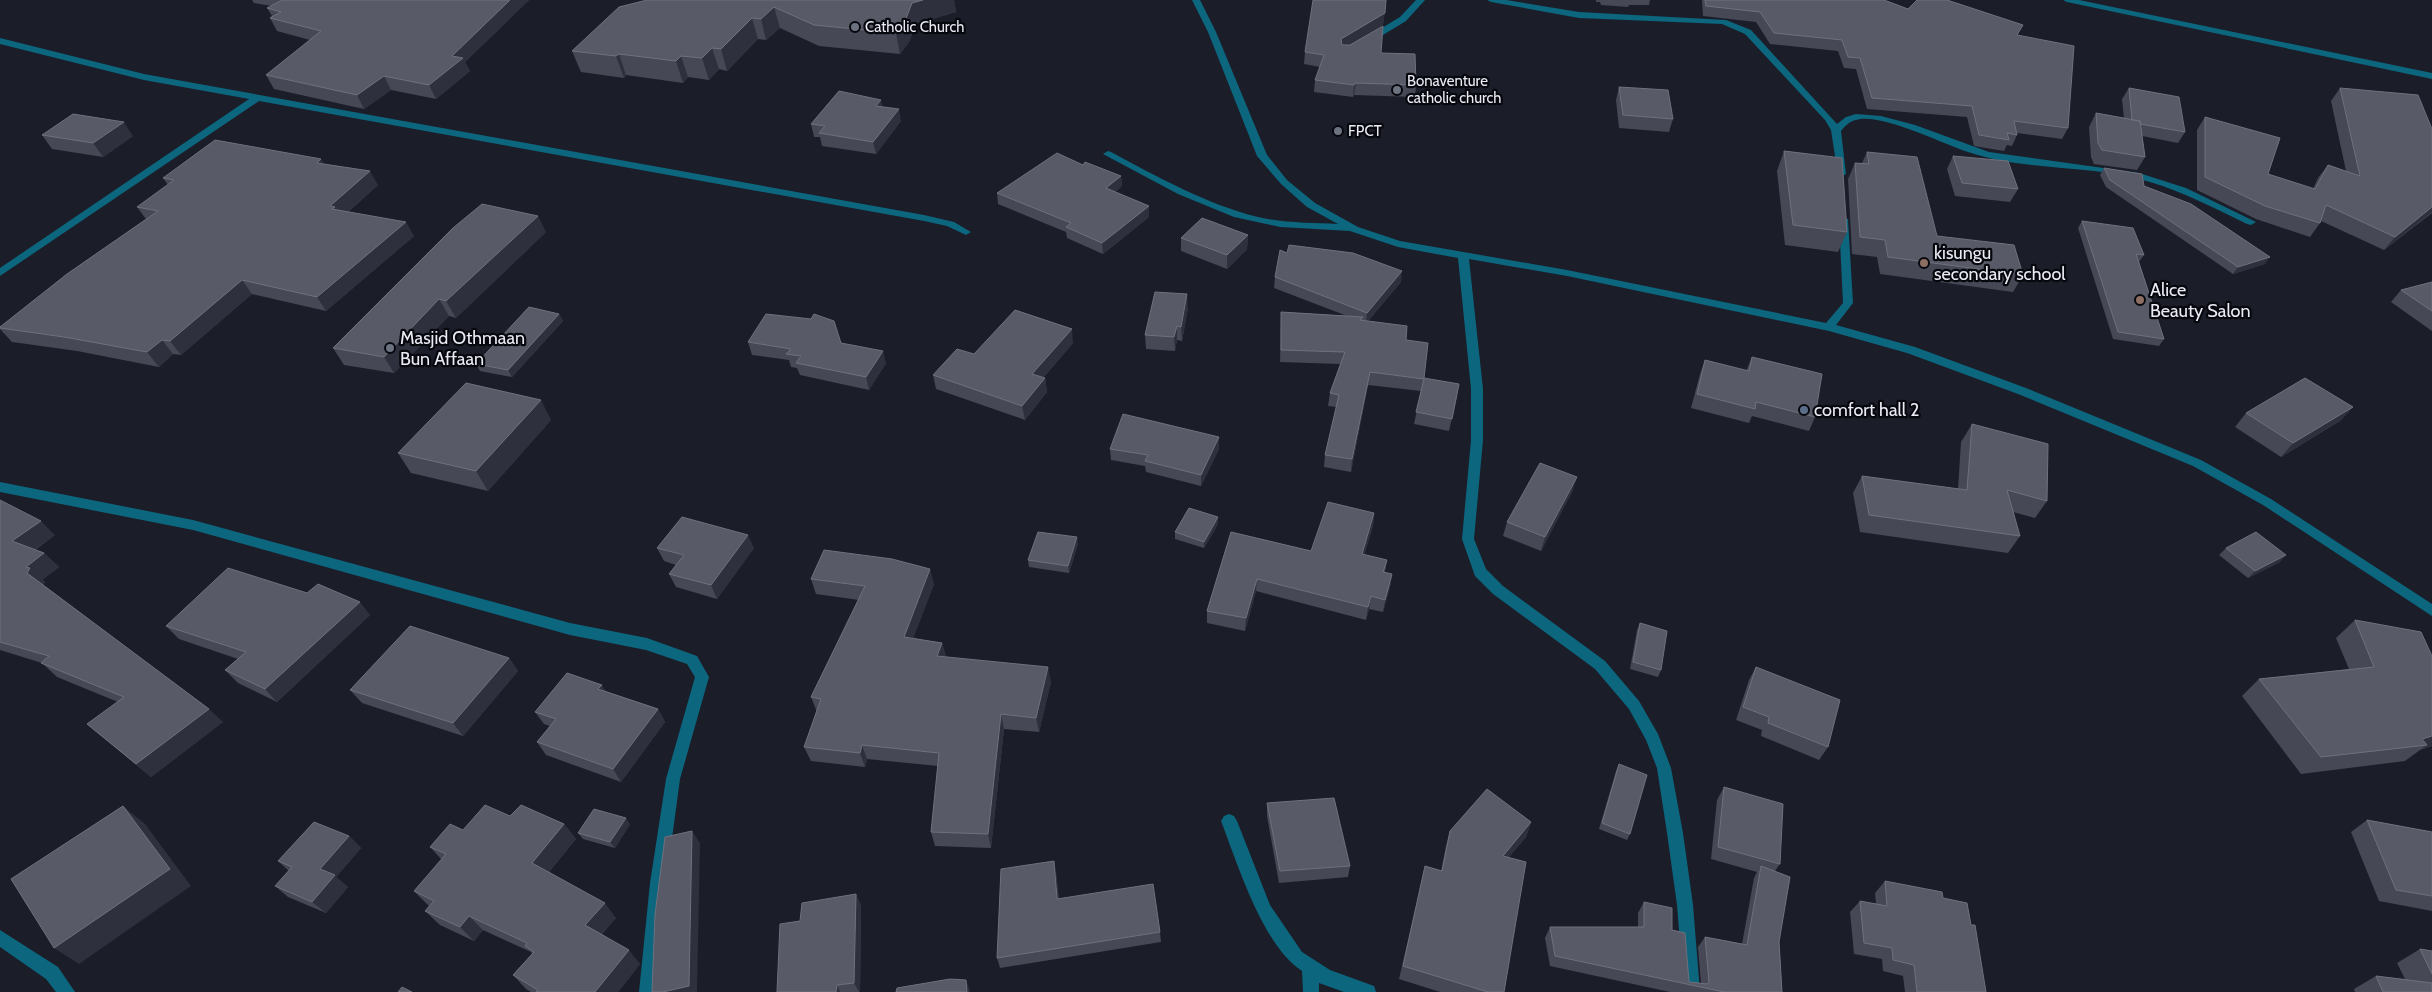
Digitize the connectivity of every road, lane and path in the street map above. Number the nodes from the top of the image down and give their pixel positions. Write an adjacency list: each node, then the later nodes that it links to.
1 (1196, 0): 14 (street)
2 (1421, 0): 6 (street)
3 (1491, 0): 9 (street)
4 (2067, 0): 7 (street)
5 (0, 41): 8 (street)
6 (1362, 44)
7 (2432, 76)
8 (257, 98): 15 (street); 17 (street)
9 (1836, 130): 11 (street); 13 (street)
10 (1108, 154): 14 (street)
11 (1842, 187)
12 (1844, 215): 20 (street)
13 (2251, 222)
14 (1354, 228): 16 (street)
15 (966, 232)
16 (1463, 255): 20 (street); 30 (street)
17 (15, 263): 18 (street); 19 (street)
18 (0, 273)
19 (0, 281)
20 (1829, 327): 22 (street)
21 (0, 488): 27 (street)
22 (2432, 611)
23 (1229, 821): 25 (street)
24 (0, 938): 26 (street)
25 (1310, 967): 28 (street); 29 (street)
26 (67, 992)
27 (647, 992)
28 (1311, 992)
29 (1368, 992)
30 (1692, 992)

